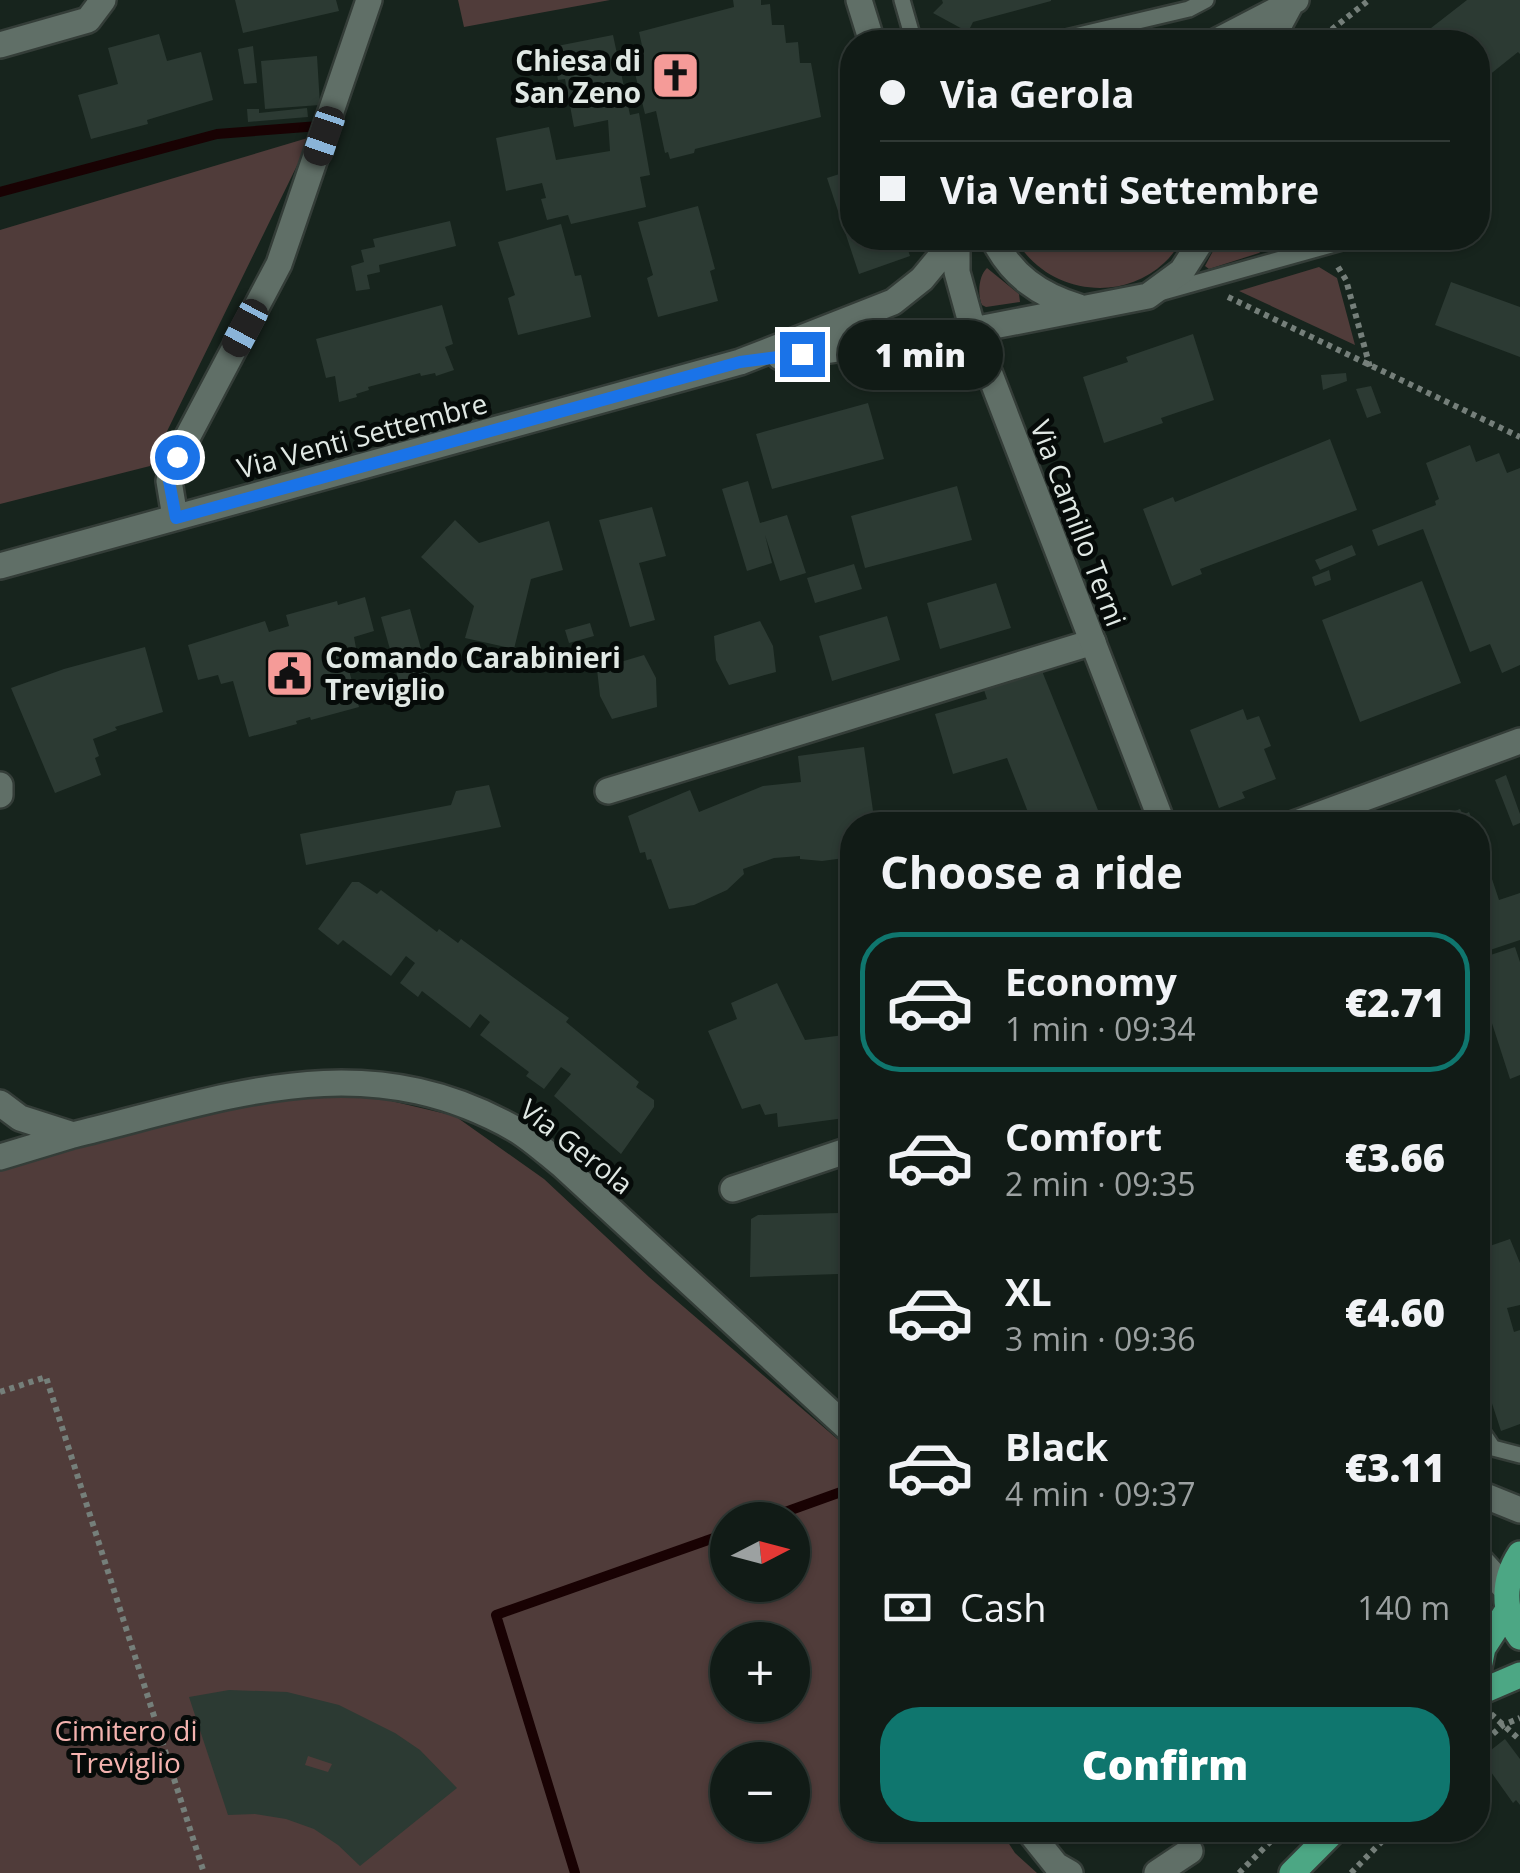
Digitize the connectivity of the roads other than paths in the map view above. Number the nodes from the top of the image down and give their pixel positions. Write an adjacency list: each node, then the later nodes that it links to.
1 (103, 0): 12 (street)
2 (369, 0): 22 (street)
3 (858, 0): 7 (street)
4 (902, 0): 8 (lane)
5 (1206, 0): 9 (lane)
6 (1293, 2): 10 (street); 11 (street)
7 (868, 30)
8 (911, 30)
9 (1100, 30)
10 (1238, 30)
11 (1277, 30)
12 (0, 45)
13 (936, 250): 21 (street, Via Venti Settembre)
14 (957, 250): 20 (street, Via Camillo Terni)
15 (1000, 250): 19 (street)
16 (1195, 250): 18 (street)
17 (1306, 250): 18 (lane)
18 (1148, 296): 19 (street, Via Venti Settembre)
19 (1084, 308): 20 (street, Via Venti Settembre)
20 (972, 330): 21 (street, Via Venti Settembre); 24 (street, Via Camillo Terni)
21 (740, 362): 22 (street, Via Venti Settembre)
22 (176, 518): 23 (street, Via Venti Settembre)
23 (0, 566)
24 (1093, 642): 27 (street); 29 (street, Via Camillo Terni)
25 (1520, 742): 30 (street)
26 (0, 785): 28 (street)
27 (608, 791)
28 (0, 795)
29 (1158, 812)
30 (1328, 812)
31 (0, 1106): 32 (street); 33 (street)
32 (73, 1135): 35 (street, Via Gerola); 37 (street, Via Gerola)
33 (0, 1146)
34 (840, 1152): 36 (street)
35 (0, 1157)
36 (733, 1189)
37 (840, 1421)
38 (1490, 1444): 39 (lane)
39 (1520, 1455)
40 (1490, 1498): 41 (street)
41 (1520, 1510)
42 (1520, 1554): 44 (main road)
43 (1490, 1575): 44 (street)
44 (1507, 1600): 45 (main road); 46 (main road)
45 (1490, 1634)
46 (1520, 1637)
47 (1520, 1675): 48 (main road)
48 (1490, 1688)
49 (1038, 1842): 52 (street)
50 (1324, 1842): 54 (main road)
51 (1190, 1851): 53 (street)
52 (1070, 1873)
53 (1157, 1873)
54 (1292, 1873)

